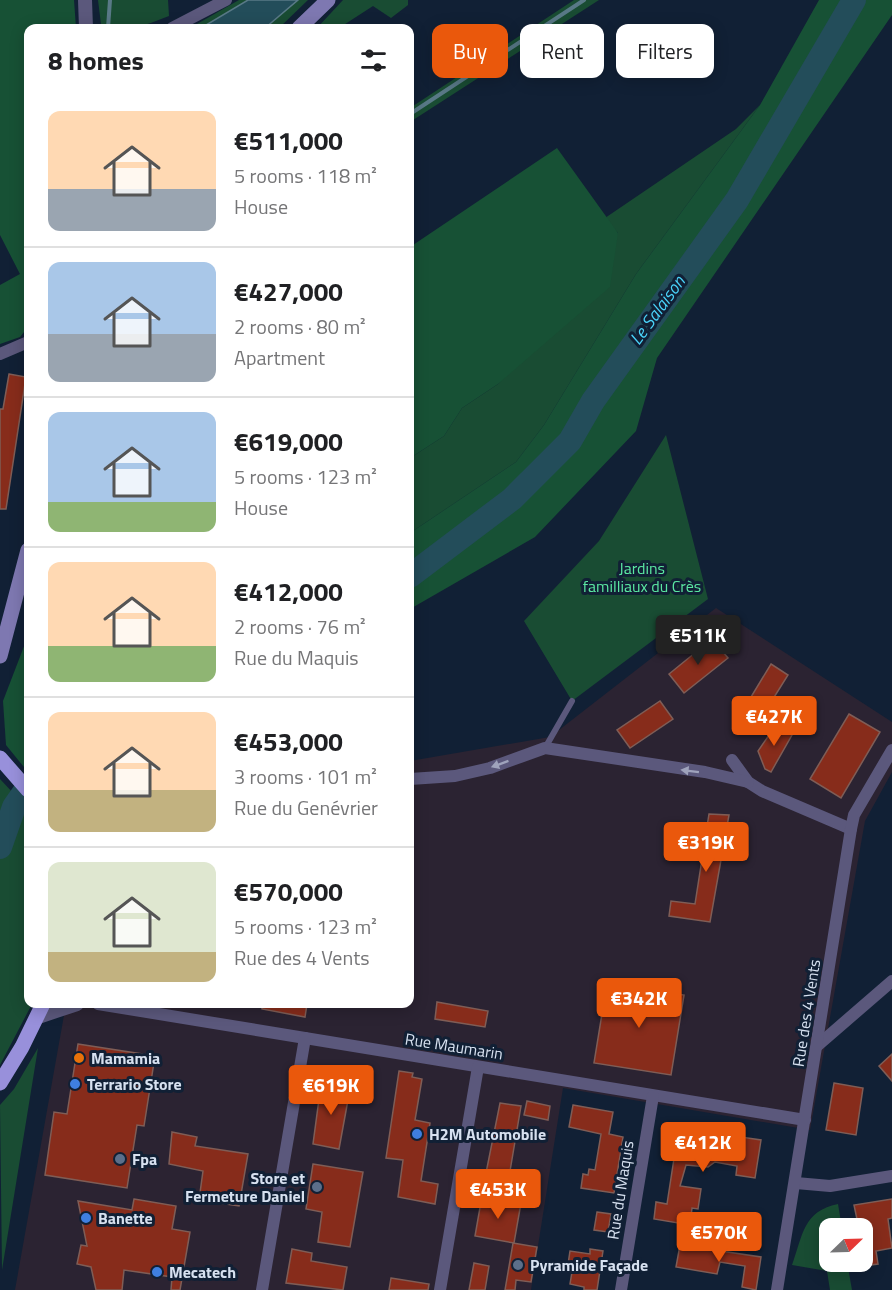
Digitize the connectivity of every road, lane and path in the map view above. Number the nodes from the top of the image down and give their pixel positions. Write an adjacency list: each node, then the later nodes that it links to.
1 (85, 0): 4 (street)
2 (226, 0): 5 (street)
3 (328, 0): 6 (main road)
4 (86, 24)
5 (180, 24)
6 (303, 24)
7 (24, 344): 8 (street)
8 (0, 354)
9 (24, 565): 10 (main road)
10 (0, 656)
11 (572, 701): 12 (lane)
12 (545, 748): 16 (street, one-way to 16); 17 (street, one-way to 12)
13 (892, 750): 19 (street, Rue des 4 Vents)
14 (1, 760): 18 (main road)
15 (732, 760): 17 (street)
16 (414, 779)
17 (748, 782): 19 (street)
18 (24, 786)
19 (850, 829): 24 (street, Rue des 4 Vents)
20 (892, 981): 24 (street)
21 (122, 1008): 23 (street, Rue Maumarin)
22 (40, 1010): 26 (main road)
23 (304, 1038): 25 (street, Rue Maumarin); 31 (street)
24 (817, 1046): 28 (street, Rue des 4 Vents)
25 (478, 1067): 27 (street, Rue Maumarin); 32 (street)
26 (0, 1083)
27 (653, 1096): 28 (street, Rue Maumarin); 33 (street, Rue du Maquis)
28 (805, 1120): 30 (street, Rue des 4 Vents)
29 (892, 1176): 30 (street)
30 (796, 1183): 34 (street, Rue des 4 Vents)
31 (262, 1290)
32 (440, 1290)
33 (621, 1290)
34 (777, 1290)

